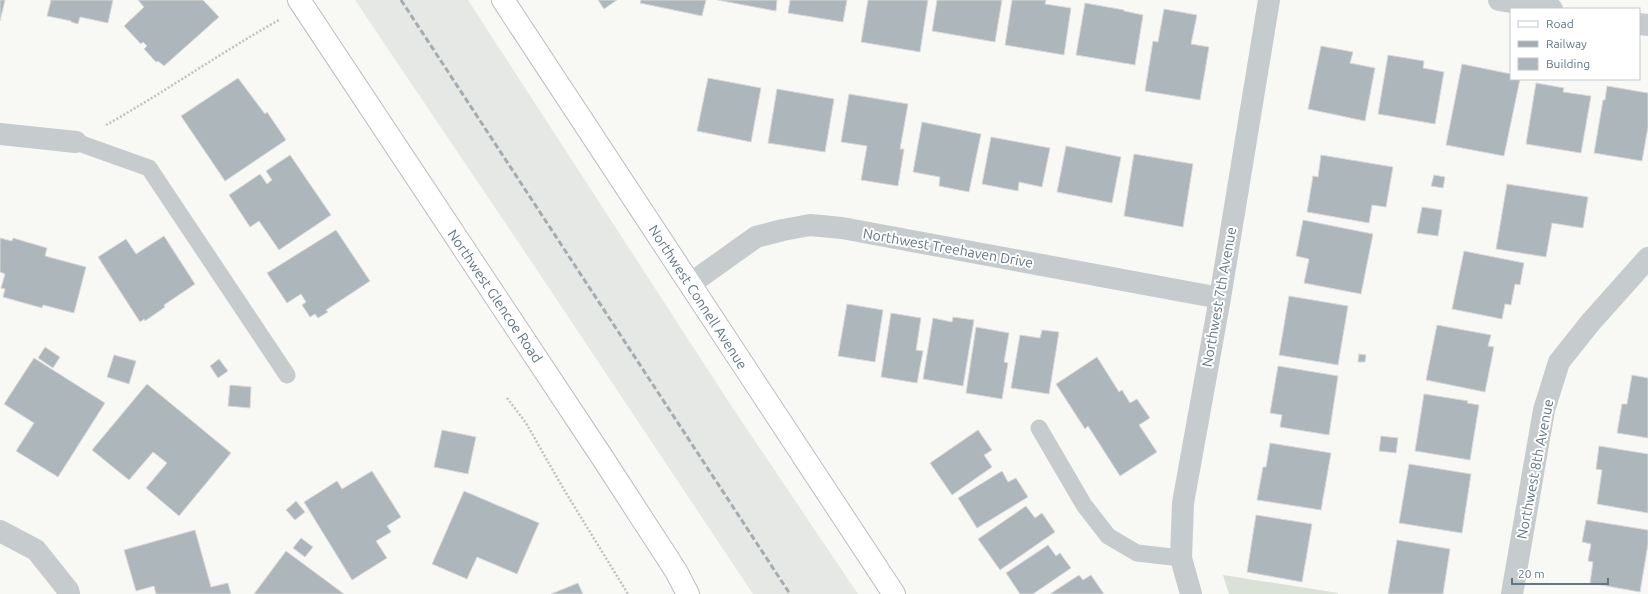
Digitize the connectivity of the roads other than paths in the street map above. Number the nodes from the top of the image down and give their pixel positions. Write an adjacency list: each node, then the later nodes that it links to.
1 (299, 0): 16 (street, Northwest Glencoe Road)
2 (503, 0): 9 (street, Northwest Connell Avenue)
3 (1269, 0): 10 (street, Northwest 7th Avenue)
4 (1499, 0): 5 (street)
5 (1546, 8)
6 (0, 134): 7 (street)
7 (76, 142): 11 (lane)
8 (1648, 258): 19 (street, Northwest 8th Avenue)
9 (690, 284): 10 (street, Northwest Treehaven Drive); 17 (street, Northwest Connell Avenue)
10 (1220, 298): 14 (street, Northwest 7th Avenue)
11 (287, 375)
12 (1039, 428): 14 (lane)
13 (0, 531): 15 (street)
14 (1181, 558): 18 (street, Northwest 7th Avenue)
15 (69, 594)
16 (688, 594)
17 (894, 594)
18 (1191, 594)
19 (1512, 594)

